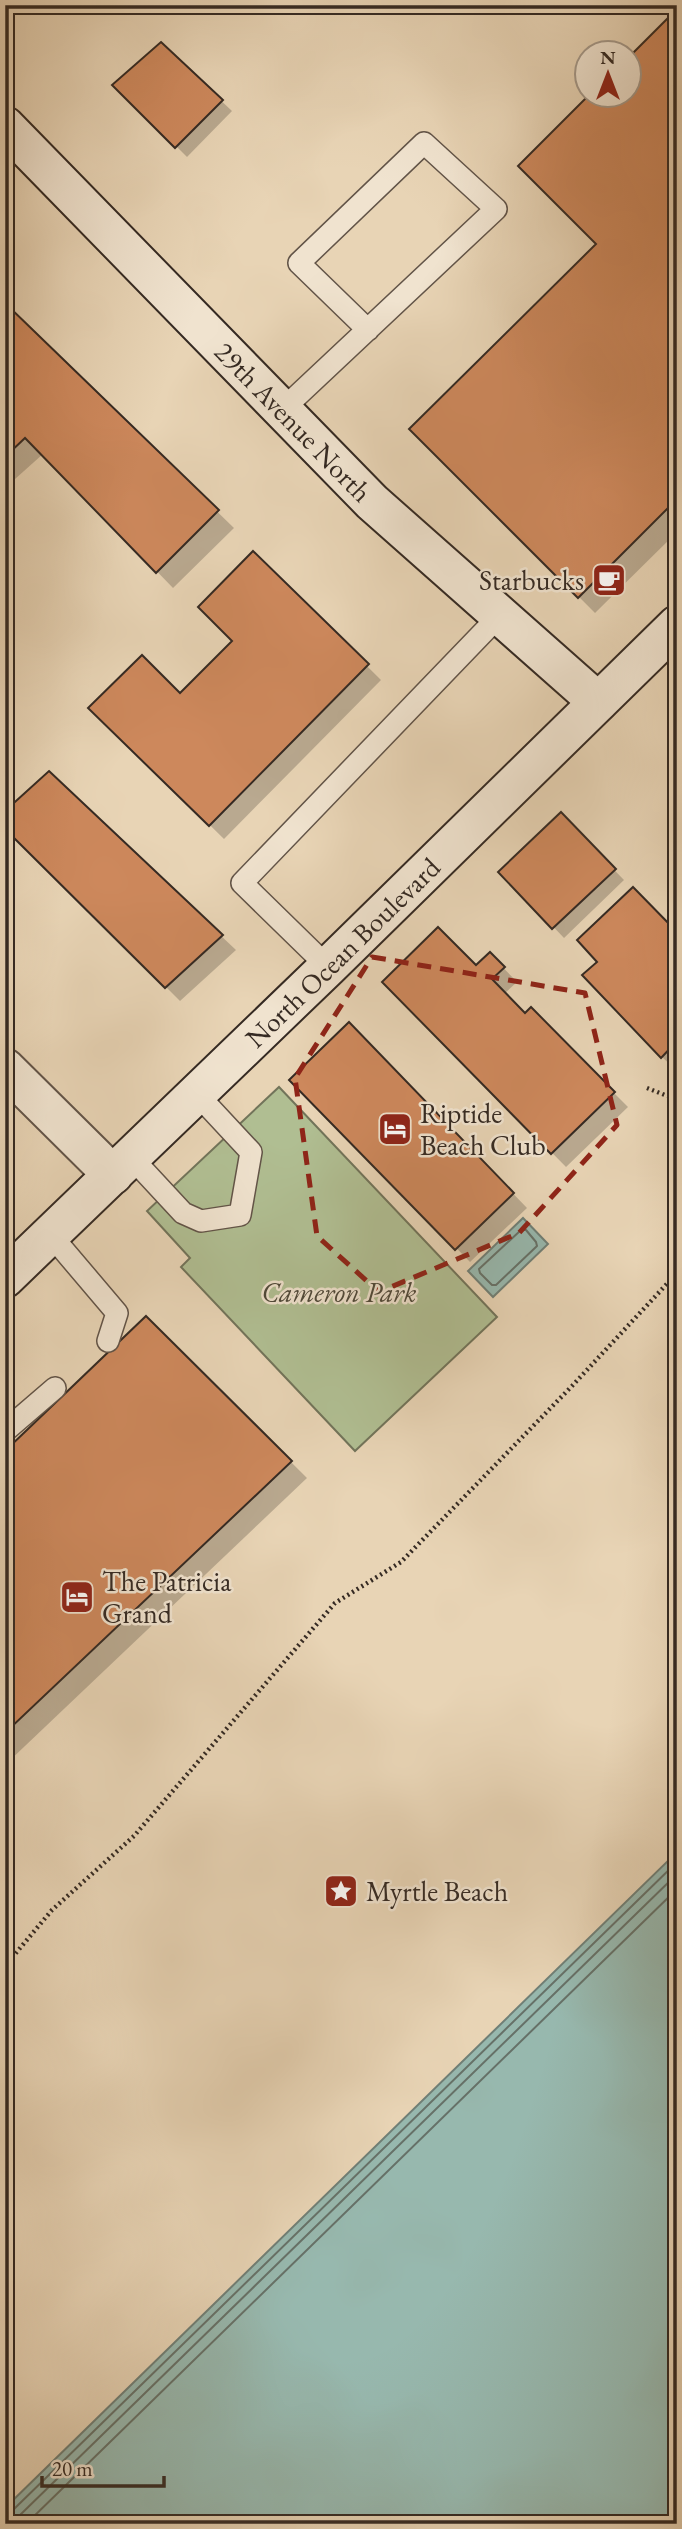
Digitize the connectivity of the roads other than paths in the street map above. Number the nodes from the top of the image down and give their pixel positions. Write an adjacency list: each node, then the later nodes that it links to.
1 (5, 126): 3 (main road, 29th Avenue North)
2 (368, 330): 2 (lane); 3 (lane)
3 (282, 410): 4 (main road, 29th Avenue North)
4 (500, 615): 6 (main road, 29th Avenue North); 7 (lane)
5 (677, 625): 6 (main road, North Ocean Boulevard)
6 (598, 702): 7 (main road, North Ocean Boulevard)
7 (328, 967): 9 (main road, North Ocean Boulevard)
8 (5, 1068): 10 (main road)
9 (196, 1093): 10 (main road, North Ocean Boulevard); 10 (lane)
10 (122, 1166): 11 (main road, North Ocean Boulevard)
11 (50, 1234): 12 (main road, North Ocean Boulevard); 13 (lane)
12 (5, 1278)
13 (108, 1341)
14 (55, 1388): 15 (lane)
15 (5, 1431)

